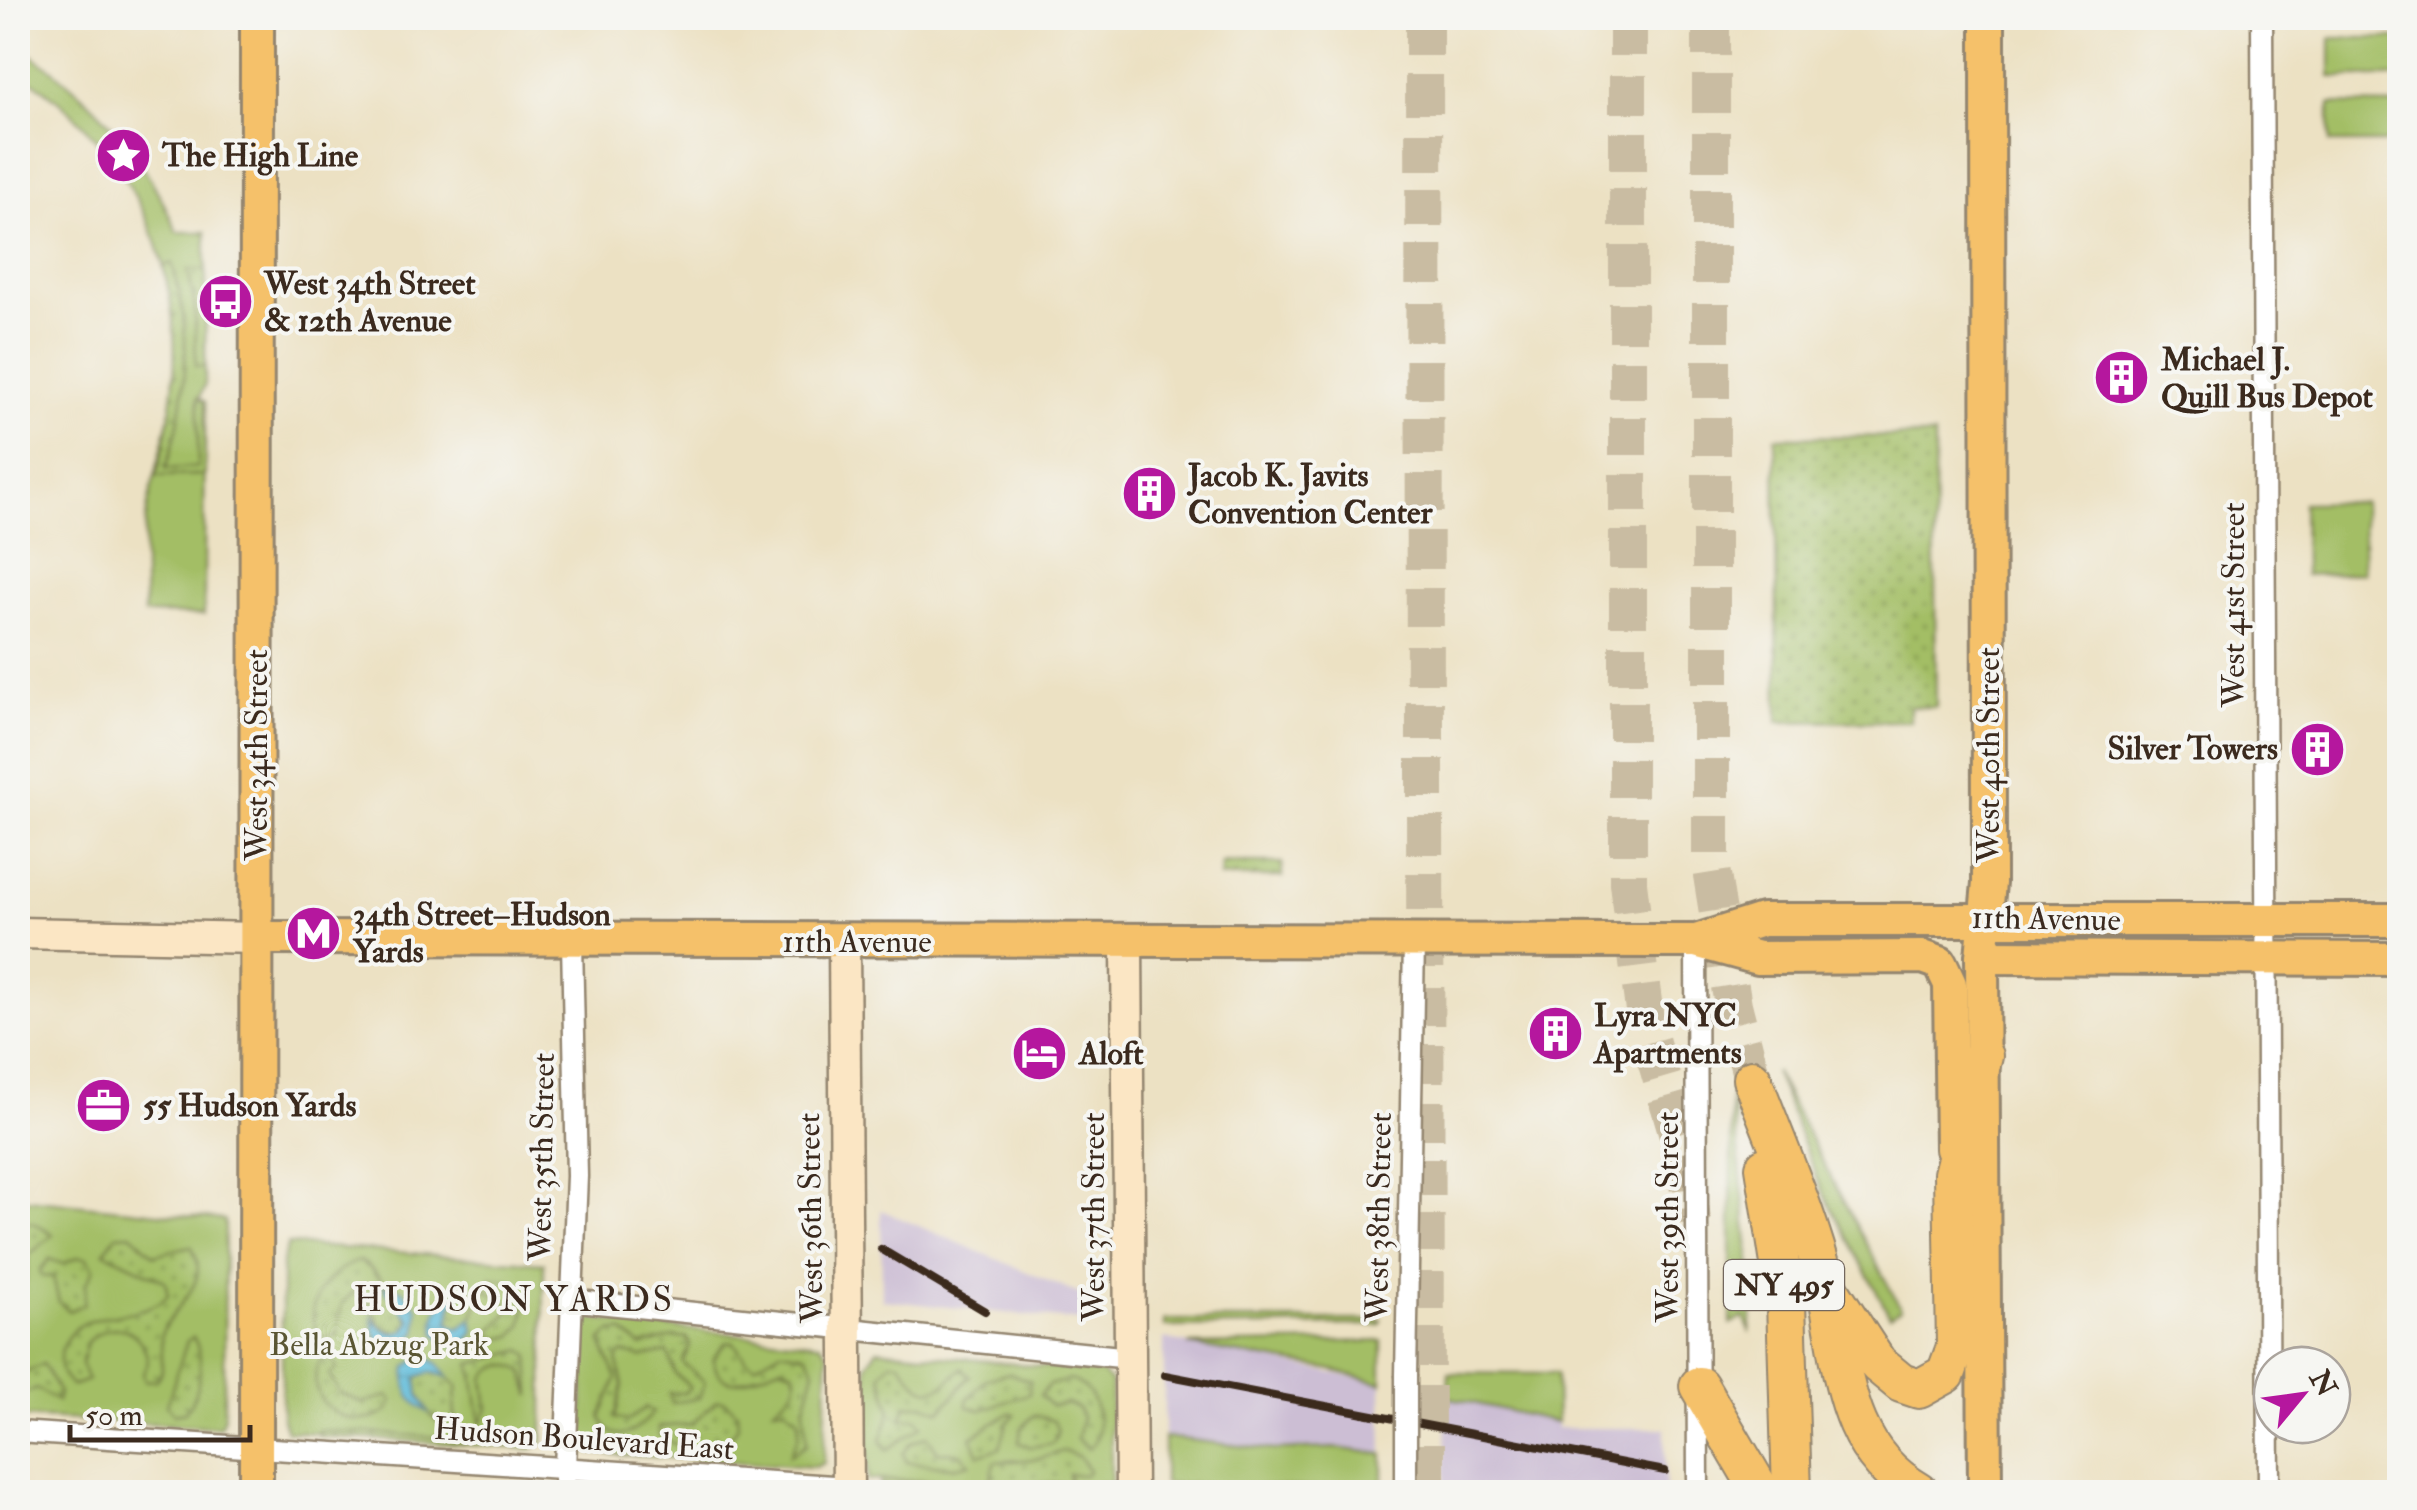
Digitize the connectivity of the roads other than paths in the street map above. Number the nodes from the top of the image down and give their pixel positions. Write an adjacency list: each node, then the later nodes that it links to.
1 (257, 18): 8 (main road, West 34th Street)
2 (1988, 18): 4 (main road, West 40th Street)
3 (2262, 18): 6 (street, West 41st Street)
4 (1988, 919): 6 (main road, 11th Avenue); 9 (main road, 11th Avenue); 14 (main road, West 40th Street)
5 (2400, 920): 6 (main road, 11th Avenue)
6 (2264, 921): 16 (street, West 41st Street)
7 (18, 933): 8 (main road, 11th Avenue)
8 (257, 938): 10 (main road, 11th Avenue); 25 (main road, West 34th Street)
9 (1696, 941): 13 (main road, 11th Avenue); 18 (main road, 11th Avenue); 23 (street, West 39th Street)
10 (572, 942): 11 (main road, 11th Avenue); 20 (street, West 35th Street)
11 (844, 942): 12 (main road, 11th Avenue); 21 (main road, West 36th Street)
12 (1128, 942): 13 (main road, 11th Avenue); 22 (main road, West 37th Street)
13 (1414, 942): 31 (street, West 38th Street, bridge)
14 (1982, 957): 16 (main road, 11th Avenue); 17 (main road, West 40th Street)
15 (2400, 959): 16 (main road, 11th Avenue)
16 (2265, 961): 37 (street, West 41st Street)
17 (1983, 1056): 18 (highway); 36 (main road, West 40th Street)
18 (1953, 1174): 19 (highway)
19 (1824, 1281): 34 (highway, NY 495); 35 (highway)
20 (568, 1300): 21 (street); 26 (street, West 35th Street)
21 (847, 1328): 22 (street); 27 (main road, West 36th Street)
22 (1130, 1358): 30 (main road, West 37th Street)
23 (1699, 1386): 32 (street, West 39th Street); 33 (highway)
24 (18, 1432): 25 (street, Hudson Boulevard East)
25 (256, 1446): 26 (street, Hudson Boulevard East); 28 (main road, West 34th Street)
26 (564, 1467): 27 (street, Hudson Boulevard East); 29 (street, West 35th Street)
27 (848, 1490)
28 (256, 1492)
29 (564, 1492)
30 (1131, 1492)
31 (1406, 1492)
32 (1698, 1492)
33 (1761, 1492)
34 (1792, 1492)
35 (1919, 1492)
36 (1985, 1492)
37 (2269, 1492)

